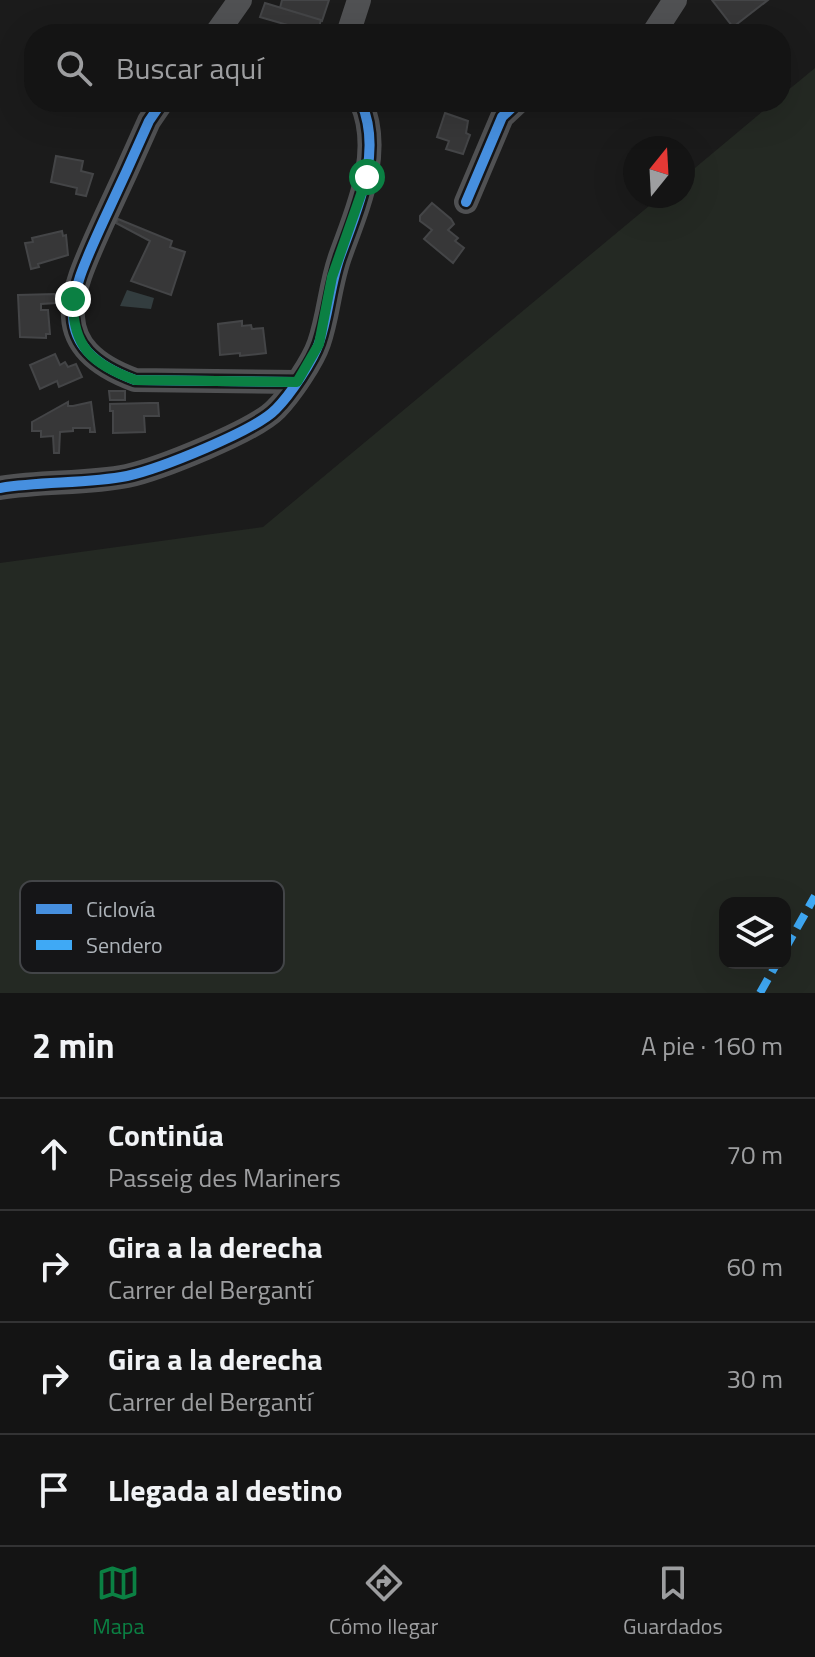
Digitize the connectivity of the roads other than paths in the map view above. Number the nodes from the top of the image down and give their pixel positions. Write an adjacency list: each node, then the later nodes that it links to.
1 (240, 0): 4 (street)
2 (359, 0): 5 (street)
3 (675, 0): 6 (street)
4 (223, 24)
5 (351, 24)
6 (659, 24)
7 (155, 112): 11 (street)
8 (366, 112): 11 (street)
9 (507, 112): 10 (street)
10 (466, 202)
11 (297, 382): 12 (street)
12 (0, 488)

